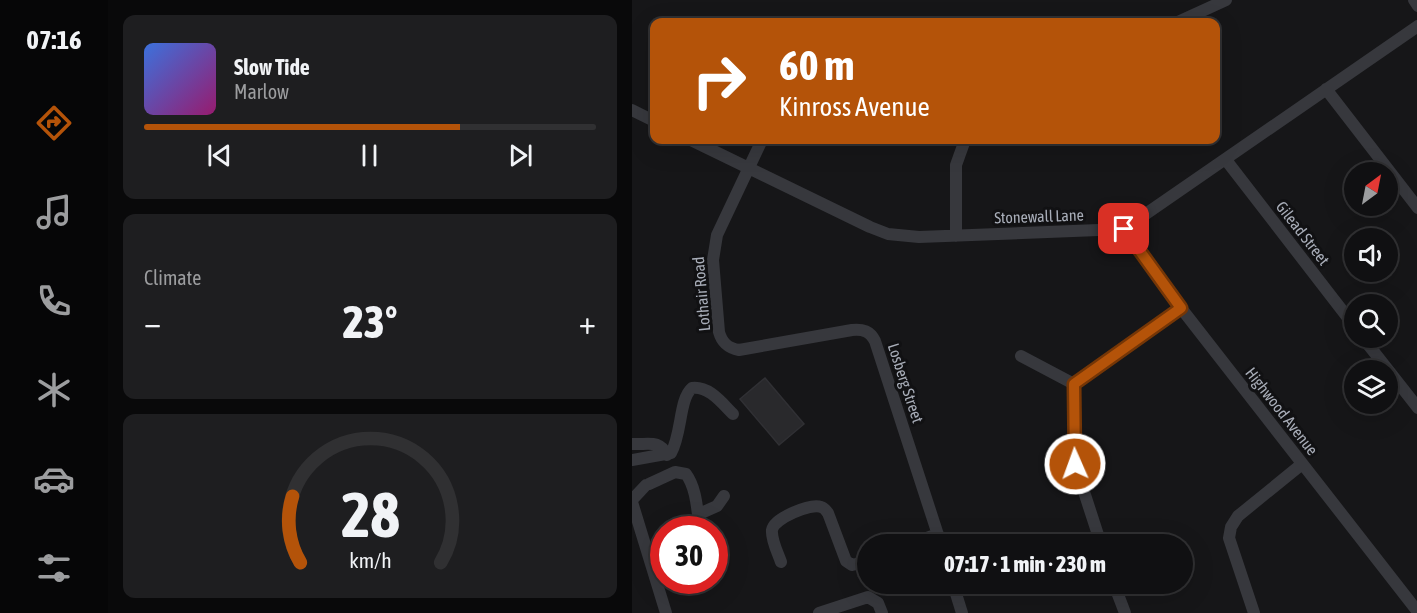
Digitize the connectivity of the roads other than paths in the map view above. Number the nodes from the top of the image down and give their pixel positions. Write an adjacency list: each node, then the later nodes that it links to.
1 (1226, 0): 4 (street)
2 (1414, 0): 3 (street)
3 (1418, 6)
4 (1187, 18)
5 (1418, 26): 6 (street)
6 (1326, 89): 12 (street); 14 (street)
7 (632, 110): 8 (street)
8 (650, 119)
9 (700, 144): 13 (street, Stonewall Lane)
10 (760, 144): 13 (street, Lothair Road)
11 (964, 144): 16 (street)
12 (1226, 160): 15 (street); 18 (street, Gilead Street)
13 (749, 168): 16 (street, Stonewall Lane); 19 (street, Lothair Road)
14 (1418, 208)
15 (1124, 229): 16 (street, Stonewall Lane); 17 (street, Highwood Avenue)
16 (956, 236)
17 (1181, 308): 22 (street); 28 (street, Highwood Avenue)
18 (1344, 313)
19 (732, 348): 34 (street, Losberg Street)
20 (1371, 348): 23 (street)
21 (1021, 356): 22 (street)
22 (1074, 384): 35 (street)
23 (1418, 408)
24 (732, 414): 26 (street)
25 (632, 444): 26 (street)
26 (667, 455): 27 (street)
27 (632, 460)
28 (1302, 464): 40 (street, Highwood Avenue); 46 (street)
29 (632, 483): 32 (street)
30 (649, 484): 33 (street)
31 (724, 496): 33 (street)
32 (632, 501): 41 (street)
33 (699, 514)
34 (938, 534)
35 (1098, 534)
36 (781, 562): 37 (street)
37 (857, 564)
38 (956, 594): 44 (street)
39 (1118, 594): 45 (street)
40 (1418, 612)
41 (666, 613)
42 (822, 613): 43 (street)
43 (882, 613)
44 (962, 613)
45 (1125, 613)
46 (1254, 613)

